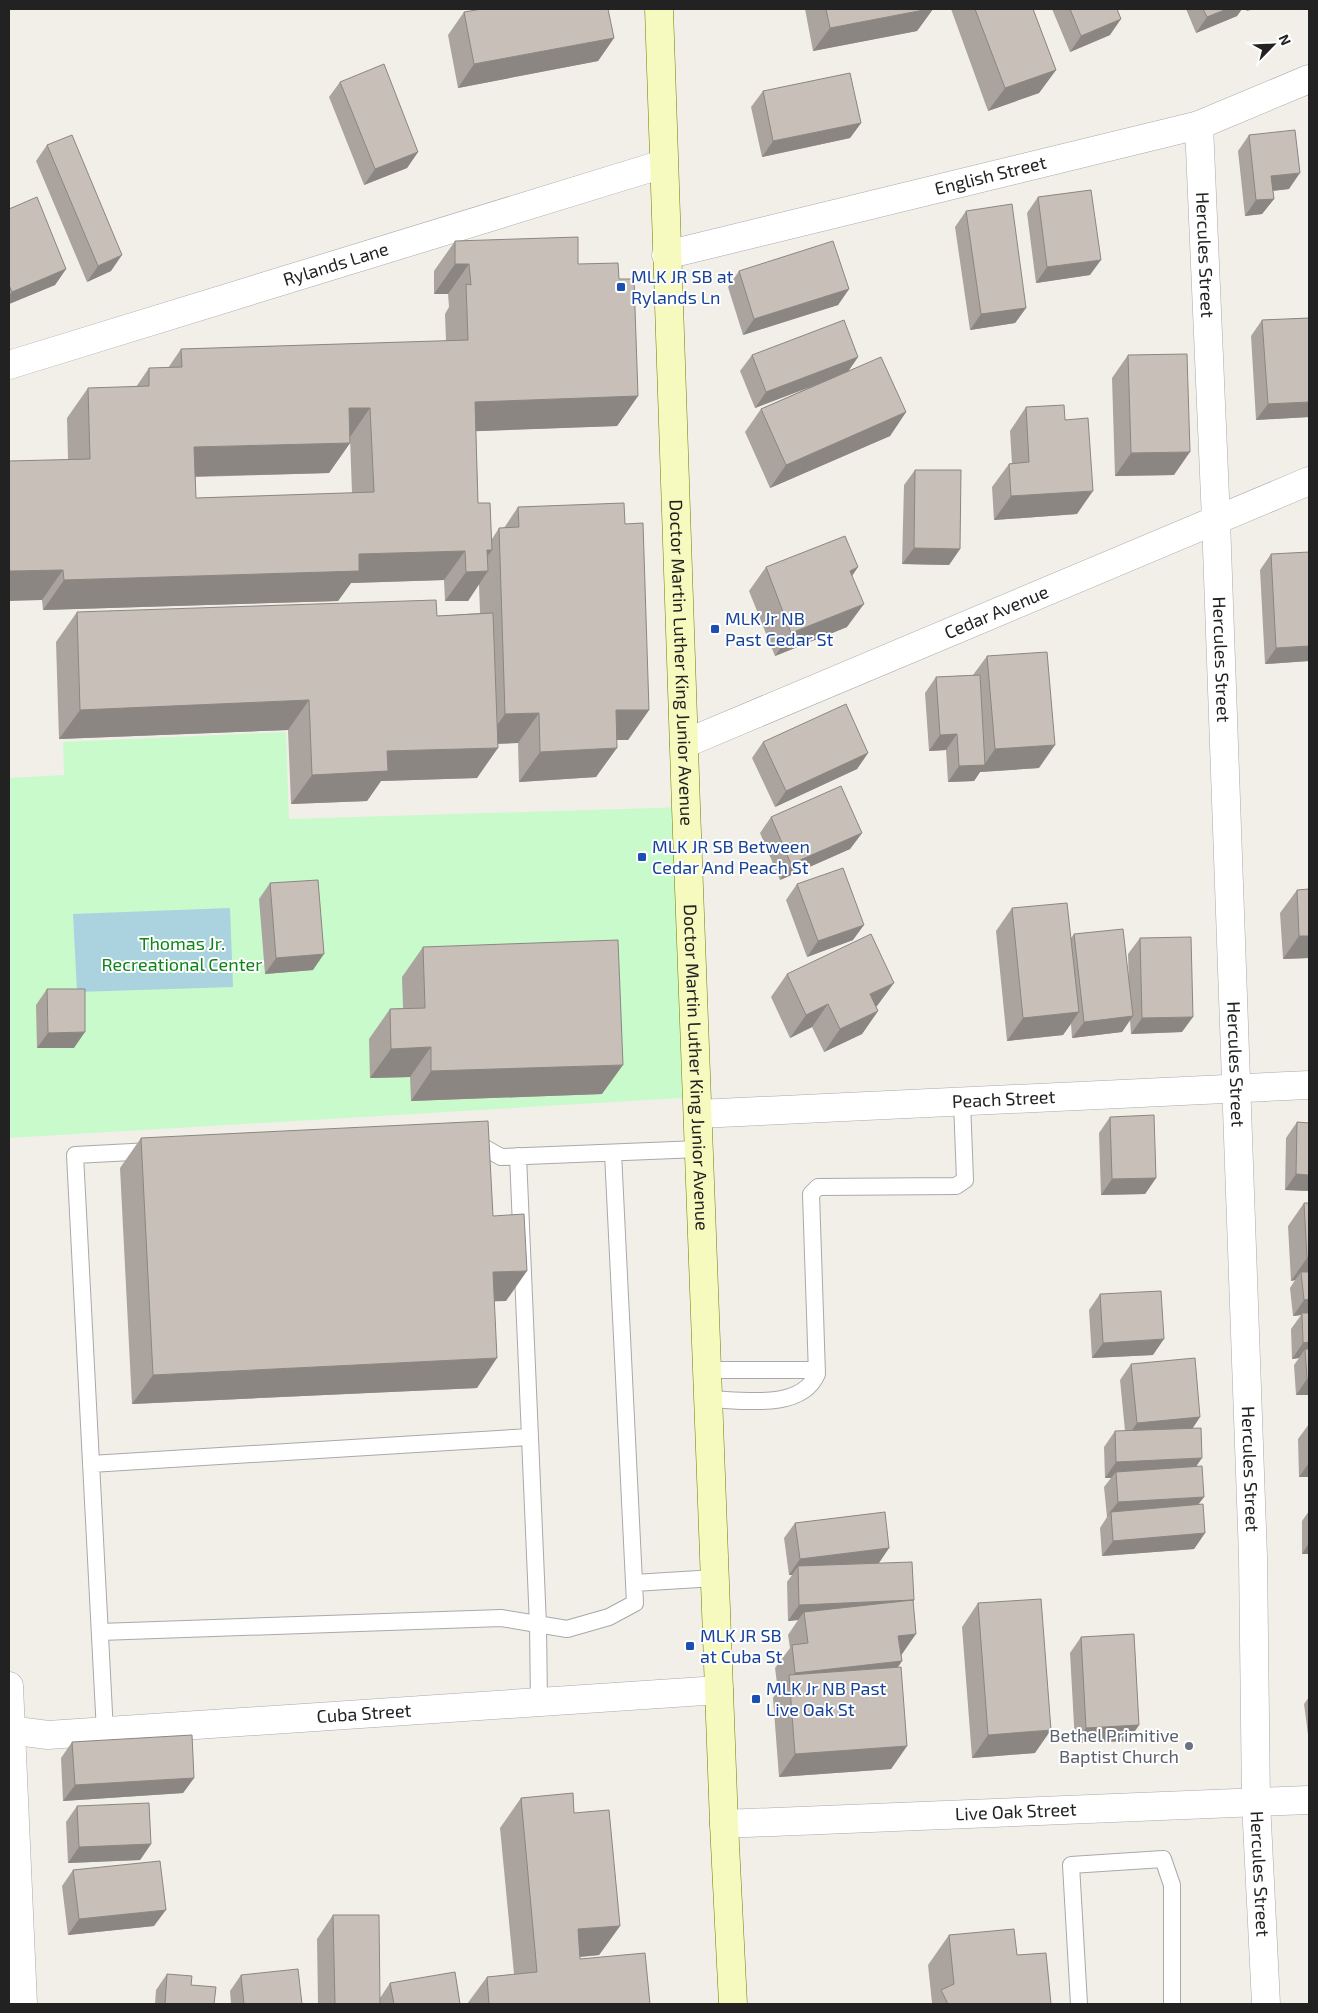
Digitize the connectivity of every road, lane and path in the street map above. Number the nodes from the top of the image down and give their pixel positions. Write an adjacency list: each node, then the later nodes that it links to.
1 (659, 9): 4 (main road, Doctor Martin Luther King Junior Avenue)
2 (1309, 79): 3 (street, English Street)
3 (1199, 125): 5 (street, English Street); 8 (street, Hercules Street)
4 (663, 164): 5 (main road, Doctor Martin Luther King Junior Avenue); 6 (street, Rylands Lane)
5 (666, 255): 9 (main road, Doctor Martin Luther King Junior Avenue)
6 (9, 365)
7 (1309, 481): 8 (street, Cedar Avenue)
8 (1216, 520): 9 (street, Cedar Avenue); 11 (street, Hercules Street)
9 (684, 744): 13 (main road, Doctor Martin Luther King Junior Avenue)
10 (1309, 1085): 11 (street, Peach Street)
11 (1236, 1088): 12 (street, Peach Street); 34 (street, Hercules Street)
12 (962, 1102): 13 (street, Peach Street); 20 (lane)
13 (698, 1114): 15 (main road, Doctor Martin Luther King Junior Avenue)
14 (458, 1133): 18 (lane)
15 (699, 1149): 17 (lane); 19 (main road, Doctor Martin Luther King Junior Avenue)
16 (163, 1150): 23 (lane)
17 (613, 1153): 18 (lane); 25 (lane)
18 (518, 1156): 22 (lane)
19 (708, 1370): 20 (lane); 21 (main road, Doctor Martin Luther King Junior Avenue)
20 (817, 1374): 21 (lane)
21 (709, 1399): 24 (main road, Doctor Martin Luther King Junior Avenue)
22 (530, 1437): 23 (lane); 26 (lane)
23 (91, 1464): 27 (lane)
24 (716, 1578): 25 (lane); 29 (main road, Doctor Martin Luther King Junior Avenue)
25 (634, 1584): 26 (lane)
26 (538, 1625): 27 (lane); 30 (lane)
27 (100, 1632): 32 (lane)
28 (9, 1686): 31 (street)
29 (719, 1690): 30 (street, Cuba Street); 35 (main road, Doctor Martin Luther King Junior Avenue)
30 (539, 1702): 32 (street, Cuba Street)
31 (10, 1730): 32 (street, Cuba Street); 36 (street)
32 (105, 1732)
33 (1309, 1800): 34 (street, Live Oak Street)
34 (1256, 1802): 35 (street, Live Oak Street); 40 (street, Hercules Street)
35 (724, 1824): 37 (main road, Doctor Martin Luther King Junior Avenue)
36 (23, 2004)
37 (733, 2004)
38 (1079, 2004): 39 (lane)
39 (1172, 2004)
40 (1266, 2004)

